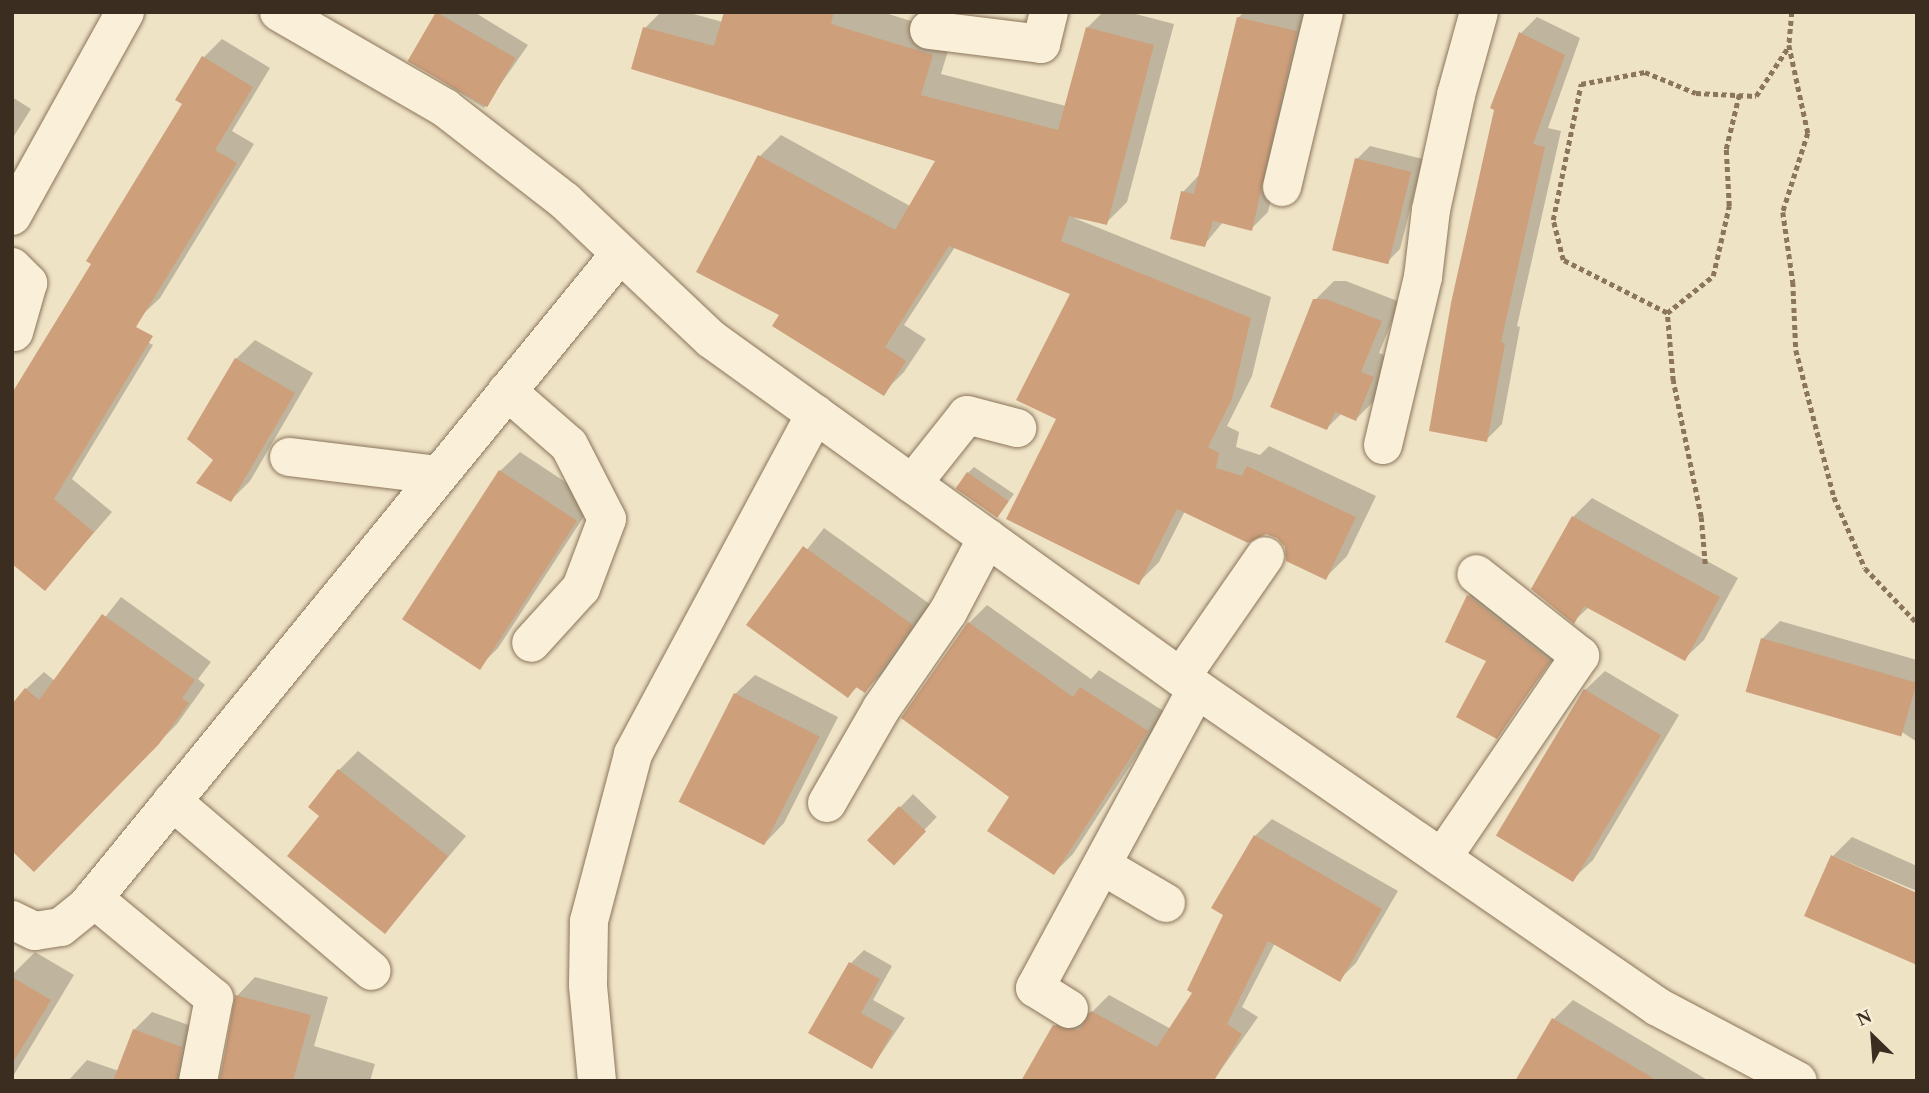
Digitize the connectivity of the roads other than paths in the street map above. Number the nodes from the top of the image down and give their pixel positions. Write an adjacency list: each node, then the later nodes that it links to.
1 (125, 12): 8 (street)
2 (279, 12): 9 (street)
3 (1049, 12): 6 (street)
4 (1324, 12): 7 (street)
5 (1479, 12): 15 (street)
6 (929, 30)
7 (1282, 187)
8 (12, 216)
9 (619, 255): 12 (street); 13 (street)
10 (12, 267): 11 (street)
11 (14, 332)
12 (507, 391): 17 (street); 22 (street)
13 (815, 414): 18 (street); 34 (street)
14 (1017, 428): 18 (street)
15 (1383, 445)
16 (289, 457): 17 (street)
17 (438, 475): 24 (street)
18 (912, 484): 19 (street)
19 (987, 538): 23 (street); 25 (street)
20 (1265, 556): 23 (street)
21 (1476, 574): 26 (street)
22 (531, 643)
23 (1189, 683): 26 (street); 27 (street)
24 (172, 801): 28 (street); 31 (street)
25 (827, 803)
26 (1442, 858): 35 (street)
27 (1103, 866): 29 (street); 32 (street)
28 (93, 898): 30 (street); 33 (street)
29 (1166, 903)
30 (12, 920)
31 (372, 971)
32 (1069, 1009)
33 (198, 1081)
34 (597, 1081)
35 (1798, 1081)

